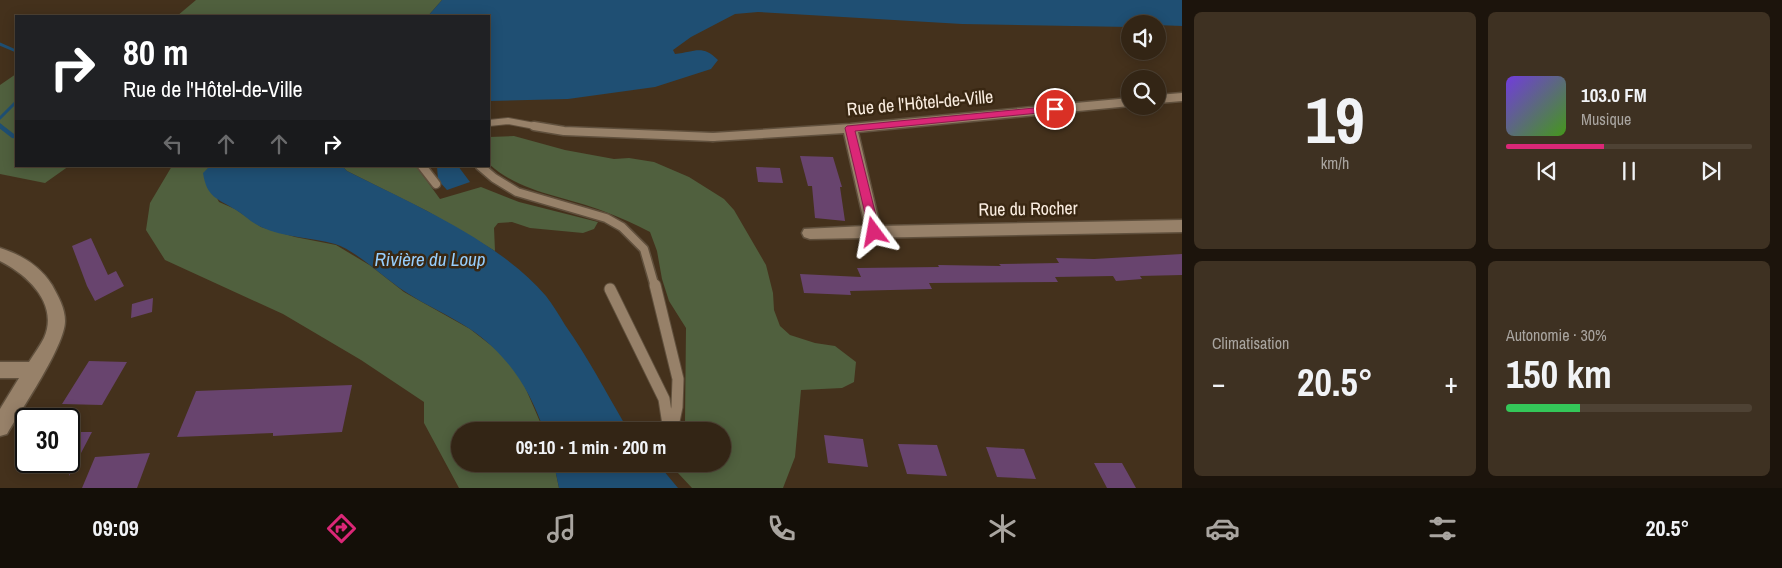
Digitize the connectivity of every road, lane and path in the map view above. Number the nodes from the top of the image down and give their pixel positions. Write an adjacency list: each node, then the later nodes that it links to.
1 (1182, 97): 2 (street)
2 (1166, 99)
3 (1121, 103): 7 (street, Rue de l'Hôtel-de-Ville)
4 (490, 118): 5 (lane)
5 (501, 122): 6 (lane); 8 (lane)
6 (490, 123)
7 (850, 128): 8 (street, Rue de l'Hôtel-de-Ville); 13 (street)
8 (713, 137)
9 (423, 167): 11 (lane)
10 (481, 167): 20 (lane)
11 (436, 184)
12 (1182, 226): 13 (street, Rue du Rocher)
13 (874, 232): 14 (street, Rue du Rocher)
14 (810, 233)
15 (0, 254): 18 (street)
16 (610, 289): 19 (lane)
17 (0, 370): 18 (street)
18 (35, 370): 21 (street)
19 (668, 422)
20 (673, 422)
21 (0, 428)

